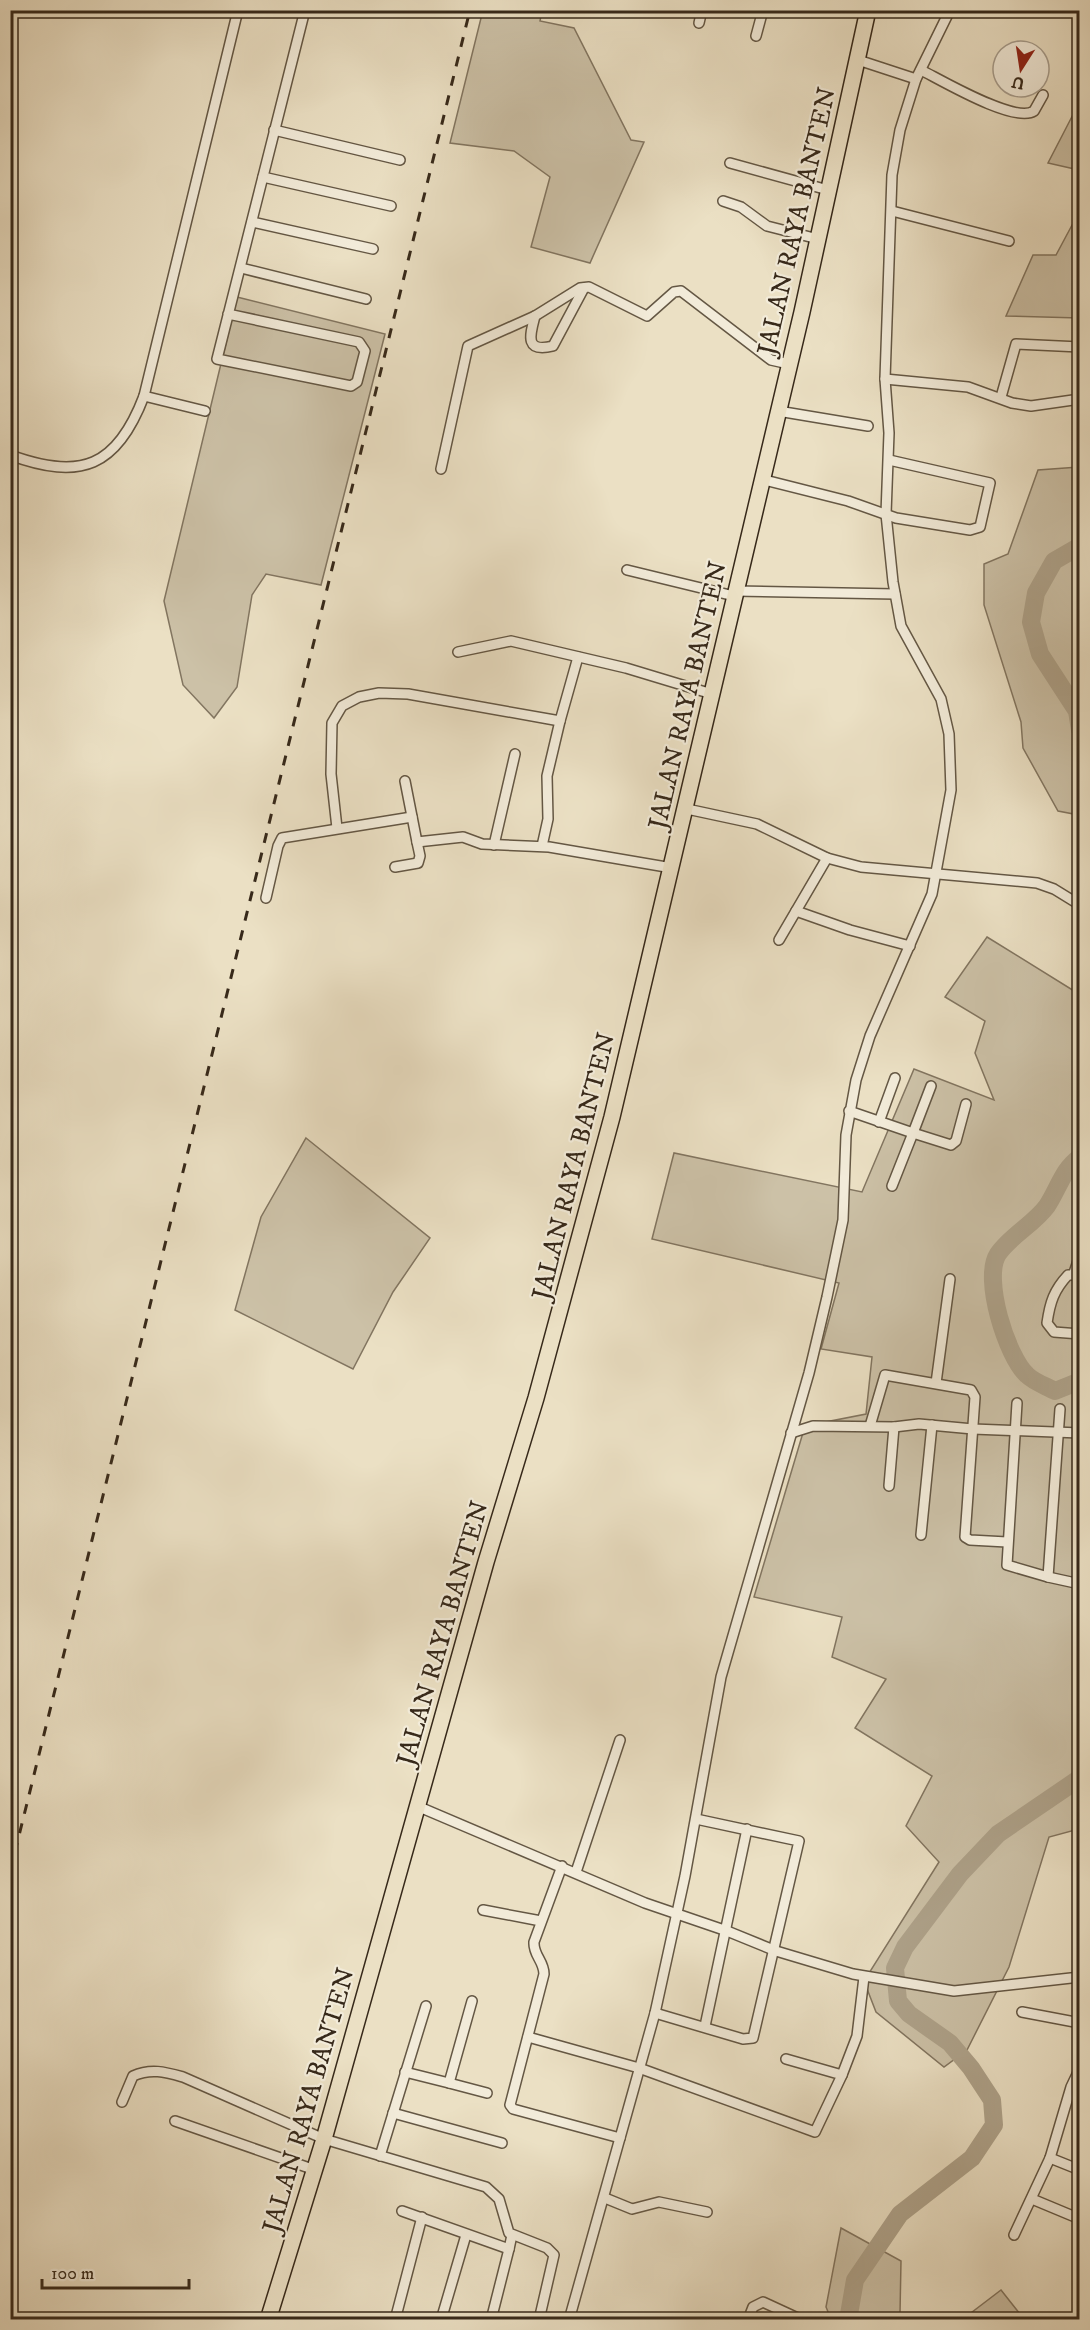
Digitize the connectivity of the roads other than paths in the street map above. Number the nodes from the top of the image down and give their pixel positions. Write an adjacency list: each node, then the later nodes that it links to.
1 (238, 10): 32 (street)
2 (305, 10): 12 (street)
3 (702, 10): 7 (street)
4 (763, 10): 8 (street)
5 (868, 10): 9 (main road, JALAN RAYA BANTEN)
6 (950, 10): 10 (street)
7 (699, 24)
8 (756, 36)
9 (858, 60): 10 (street); 16 (main road, JALAN RAYA BANTEN)
10 (918, 74): 11 (street); 19 (street)
11 (1041, 99)
12 (274, 130): 13 (street); 15 (street)
13 (400, 160)
14 (730, 163): 16 (street)
15 (262, 177): 18 (street); 20 (street)
16 (828, 190): 21 (main road, JALAN RAYA BANTEN)
17 (723, 201): 21 (street)
18 (391, 206)
19 (892, 211): 22 (street); 31 (street)
20 (252, 222): 23 (street); 24 (street)
21 (818, 239): 30 (main road, JALAN RAYA BANTEN)
22 (1009, 241)
23 (373, 249)
24 (241, 268): 26 (street); 27 (street)
25 (584, 288): 28 (street); 28 (street); 30 (street)
26 (366, 299)
27 (228, 314): 27 (street)
28 (535, 316): 40 (street)
29 (1080, 347): 33 (street)
30 (789, 364): 36 (main road, JALAN RAYA BANTEN)
31 (885, 379): 33 (street); 39 (street)
32 (144, 396): 35 (street); 38 (street)
33 (1001, 398): 34 (street)
34 (1080, 399)
35 (205, 411)
36 (778, 411): 37 (street); 41 (main road, JALAN RAYA BANTEN)
37 (868, 426)
38 (10, 455)
39 (889, 460): 42 (street); 42 (street)
40 (441, 469)
41 (761, 479): 42 (street); 44 (main road, JALAN RAYA BANTEN)
42 (886, 514): 45 (street)
43 (627, 570): 44 (street)
44 (734, 594): 45 (street); 48 (main road, JALAN RAYA BANTEN)
45 (895, 594): 61 (street)
46 (458, 652): 47 (street)
47 (578, 657): 48 (street); 49 (street)
48 (712, 694): 52 (main road, JALAN RAYA BANTEN)
49 (560, 721): 54 (street); 57 (street)
50 (515, 754): 56 (street)
51 (405, 781): 53 (street)
52 (687, 809): 58 (street); 60 (main road, JALAN RAYA BANTEN)
53 (412, 817): 54 (street); 55 (street)
54 (337, 828): 62 (street)
55 (417, 842): 56 (street); 59 (street)
56 (494, 845): 57 (street)
57 (542, 846): 60 (street)
58 (828, 858): 61 (street); 64 (street)
59 (395, 867)
60 (672, 868): 95 (main road, JALAN RAYA BANTEN)
61 (935, 873): 63 (street); 66 (street)
62 (266, 898)
63 (1080, 905)
64 (796, 910): 65 (street); 66 (street)
65 (779, 940)
66 (910, 946): 70 (street)
67 (895, 1078): 71 (street)
68 (931, 1086): 72 (street)
69 (966, 1104): 72 (street)
70 (849, 1111): 71 (street); 86 (street)
71 (879, 1122): 72 (street)
72 (913, 1133): 73 (street)
73 (892, 1186)
74 (1080, 1255): 75 (street)
75 (1077, 1274): 77 (street)
76 (950, 1279): 78 (street)
77 (1080, 1334)
78 (936, 1383): 82 (street); 84 (street)
79 (1017, 1403): 85 (street)
80 (1060, 1409): 87 (street)
81 (932, 1425): 83 (street); 84 (street); 90 (street)
82 (870, 1426): 83 (street); 86 (street)
83 (894, 1426): 89 (street)
84 (973, 1429): 85 (street); 91 (street)
85 (1015, 1431): 87 (street); 91 (street)
86 (791, 1432): 96 (street)
87 (1058, 1433): 88 (street); 92 (street)
88 (1080, 1433)
89 (889, 1486)
90 (921, 1535)
91 (1007, 1542): 92 (street)
92 (1048, 1577): 93 (street)
93 (1080, 1584)
94 (620, 1740): 99 (street)
95 (417, 1806): 98 (street); 125 (main road, JALAN RAYA BANTEN)
96 (696, 1820): 97 (street); 101 (street)
97 (747, 1829): 103 (street); 104 (street)
98 (562, 1866): 99 (street); 102 (street)
99 (576, 1872): 101 (street)
100 (483, 1910): 102 (street)
101 (676, 1914): 103 (street); 110 (street)
102 (541, 1921): 113 (street)
103 (727, 1931): 104 (street); 112 (street)
104 (776, 1951): 106 (street); 112 (street)
105 (1080, 1977): 106 (street)
106 (867, 1978): 118 (street)
107 (472, 2001): 119 (street)
108 (426, 2006): 117 (street)
109 (1022, 2012): 111 (street)
110 (655, 2013): 112 (street); 115 (street)
111 (1080, 2023)
112 (705, 2026)
113 (528, 2037): 115 (street); 124 (street)
114 (786, 2059): 118 (street)
115 (639, 2068): 118 (street); 124 (street)
116 (1080, 2068): 128 (street)
117 (405, 2072): 119 (street); 122 (street)
118 (842, 2075)
119 (449, 2083): 120 (street)
120 (487, 2093)
121 (122, 2102): 125 (street)
122 (393, 2113): 126 (street); 127 (street)
123 (175, 2121): 129 (street)
124 (620, 2138): 131 (street)
125 (324, 2139): 127 (street); 129 (main road, JALAN RAYA BANTEN)
126 (502, 2143)
127 (380, 2156): 138 (street)
128 (1050, 2158): 130 (street); 132 (street)
129 (315, 2170): 141 (main road, JALAN RAYA BANTEN)
130 (1080, 2170)
131 (604, 2198): 134 (street); 146 (street)
132 (1032, 2199): 136 (street); 139 (street)
133 (402, 2211): 135 (street)
134 (706, 2212)
135 (422, 2217): 137 (street); 142 (street)
136 (1080, 2219)
137 (466, 2235): 140 (street); 143 (street)
138 (512, 2235): 140 (street); 145 (street)
139 (1014, 2235)
140 (508, 2249): 144 (street)
141 (268, 2319)
142 (395, 2319)
143 (441, 2319)
144 (491, 2319)
145 (538, 2319)
146 (569, 2319)
147 (748, 2319): 148 (street)
148 (802, 2319)

